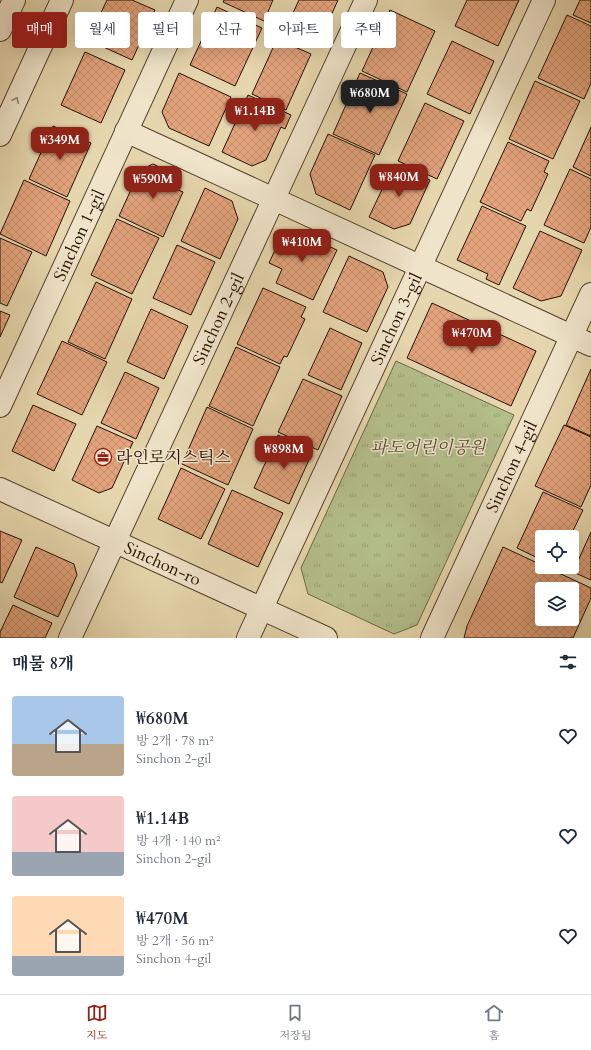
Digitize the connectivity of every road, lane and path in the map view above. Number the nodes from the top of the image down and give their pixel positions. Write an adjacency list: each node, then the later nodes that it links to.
1 (14, 0): 6 (street)
2 (62, 0): 8 (street, one-way to 2)
3 (187, 0): 7 (street, Sinchon 1-gil)
4 (366, 0): 9 (street, Sinchon 2-gil)
5 (544, 0): 10 (street, Sinchon 3-gil)
6 (0, 30)
7 (126, 131): 9 (street); 13 (street, Sinchon 1-gil)
8 (0, 135)
9 (273, 199): 10 (street); 15 (street, Sinchon 2-gil)
10 (421, 267): 12 (street); 16 (street, Sinchon 3-gil)
11 (591, 294): 12 (street, Sinchon 4-gil)
12 (582, 340): 20 (street, Sinchon 4-gil)
13 (0, 406)
14 (0, 489): 15 (street, Sinchon-ro)
15 (114, 541): 16 (street, Sinchon-ro); 17 (street, Sinchon 2-gil)
16 (262, 609): 18 (street, Sinchon 3-gil); 19 (street, Sinchon-ro)
17 (70, 638)
18 (248, 638)
19 (326, 638)
20 (432, 638)

